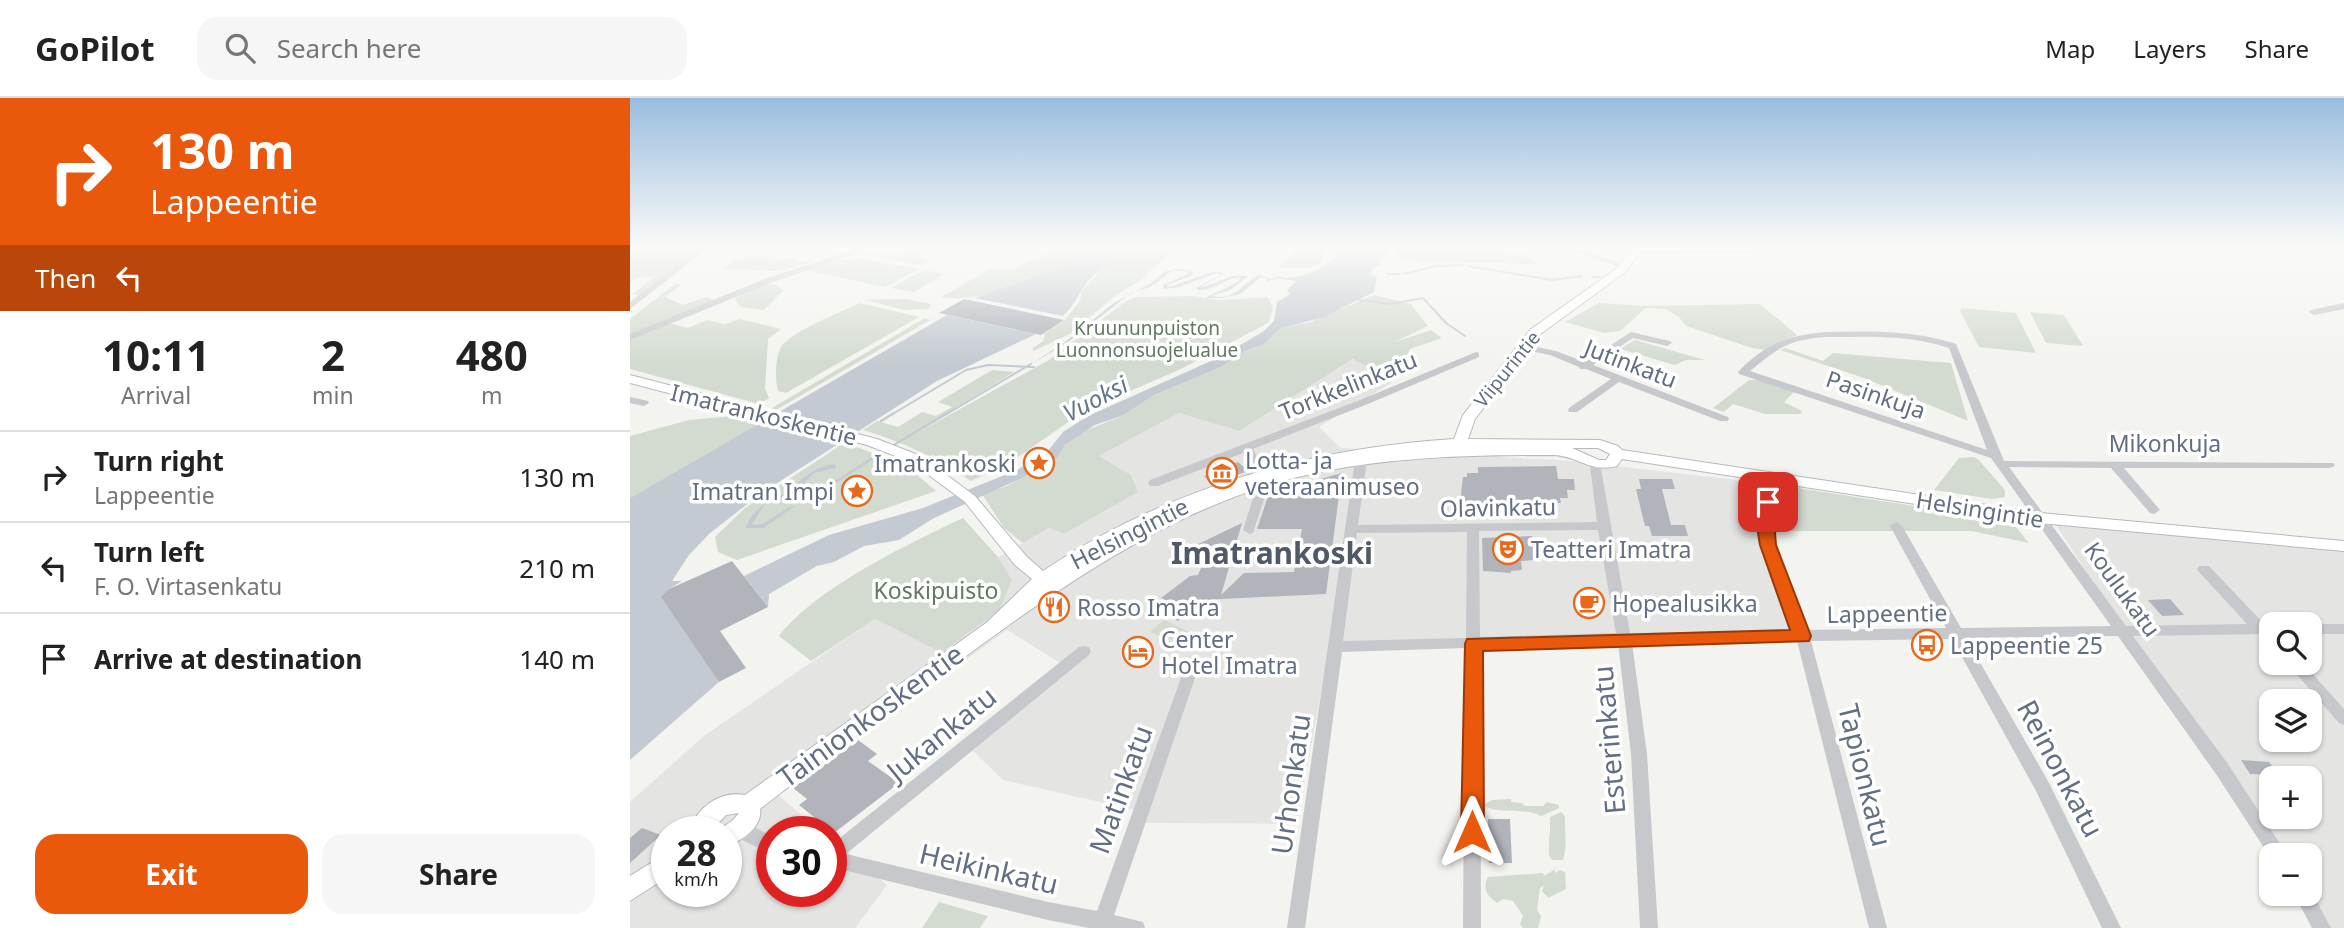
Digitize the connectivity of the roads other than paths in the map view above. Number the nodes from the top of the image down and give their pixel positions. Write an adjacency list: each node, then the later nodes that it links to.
1 (651, 287): 4 (street)
2 (753, 287): 8 (street)
3 (1596, 287): 11 (main road, Viipurintie)
4 (635, 298): 5 (street)
5 (630, 306)
6 (2344, 306): 7 (street)
7 (2314, 312)
8 (630, 337)
9 (1667, 343): 13 (street)
10 (1948, 343): 14 (street); 25 (street, Koulukatu)
11 (1523, 347): 13 (street, Jutinkatu); 21 (main road, Viipurintie)
12 (1476, 355): 22 (street, Torkkelinkatu)
13 (1584, 367): 16 (street, Jutinkatu)
14 (1743, 372): 25 (street, Pasinkuja)
15 (630, 379): 39 (main road, Imatrankoskentie)
16 (1617, 379): 19 (street); 20 (street, Jutinkatu)
17 (630, 400): 18 (street)
18 (644, 403)
19 (1573, 410)
20 (1724, 419)
21 (1461, 447): 23 (main road, Helsingintie); 24 (main road, Helsingintie)
22 (1247, 449): 29 (street); 30 (street, Torkkelinkatu)
23 (1360, 456): 29 (main road, Helsingintie); 36 (street, Urhonkatu)
24 (1589, 456): 28 (main road, Helsingintie); 33 (street, Esterinkatu)
25 (1998, 460): 26 (street, Mikonkuja); 32 (street, Koulukatu)
26 (2114, 464): 27 (street, Mikonkuja); 31 (street)
27 (2329, 465)
28 (1755, 474): 32 (main road, Helsingintie); 50 (street, Tapionkatu)
29 (1263, 479): 37 (street); 41 (main road, Helsingintie)
30 (1154, 483)
31 (2154, 510)
32 (2040, 518): 38 (main road, Helsingintie); 47 (street, Koulukatu)
33 (1603, 526): 35 (street, Olavinkatu); 51 (street, Esterinkatu)
34 (1896, 526): 49 (street, Reinonkatu)
35 (1473, 528): 36 (street, Olavinkatu); 52 (street)
36 (1352, 529): 53 (street, Urhonkatu)
37 (1249, 530)
38 (2344, 547)
39 (1021, 561): 41 (main road, Imatrankoskentie); 42 (main road)
40 (2204, 569): 43 (street)
41 (1047, 583): 42 (main road, Tainionkoskentie); 44 (main road, Tainionkoskentie)
42 (1011, 604): 44 (main road, Tainionkoskentie)
43 (2259, 624)
44 (993, 626): 58 (main road, Tainionkoskentie)
45 (2322, 629): 46 (street)
46 (2344, 629)
47 (2123, 632): 48 (street, Lappeentie); 49 (street, Lappeentie); 61 (street, Koulukatu)
48 (2259, 632)
49 (1959, 635): 50 (street, Lappeentie); 73 (street, Reinonkatu)
50 (1802, 636): 51 (street, Lappeentie); 72 (street, Tapionkatu)
51 (1624, 638): 52 (street, Lappeentie); 71 (street, Esterinkatu)
52 (1474, 644): 53 (street, Lappeentie); 70 (street)
53 (1335, 647): 69 (street, Urhonkatu)
54 (1084, 651): 62 (street, Jukankatu)
55 (1189, 675): 67 (street, Matinkatu)
56 (2305, 675): 57 (street)
57 (2344, 719)
58 (748, 805): 59 (main road); 60 (main road)
59 (710, 816)
60 (742, 823)
61 (2270, 843)
62 (847, 844)
63 (847, 861): 67 (street, Heikinkatu)
64 (651, 875): 65 (main road)
65 (630, 890)
66 (2310, 906): 74 (street)
67 (1101, 925): 68 (street, Heikinkatu)
68 (1136, 928)
69 (1296, 928)
70 (1472, 928)
71 (1648, 928)
72 (1878, 928)
73 (2112, 928)
74 (2322, 928)

